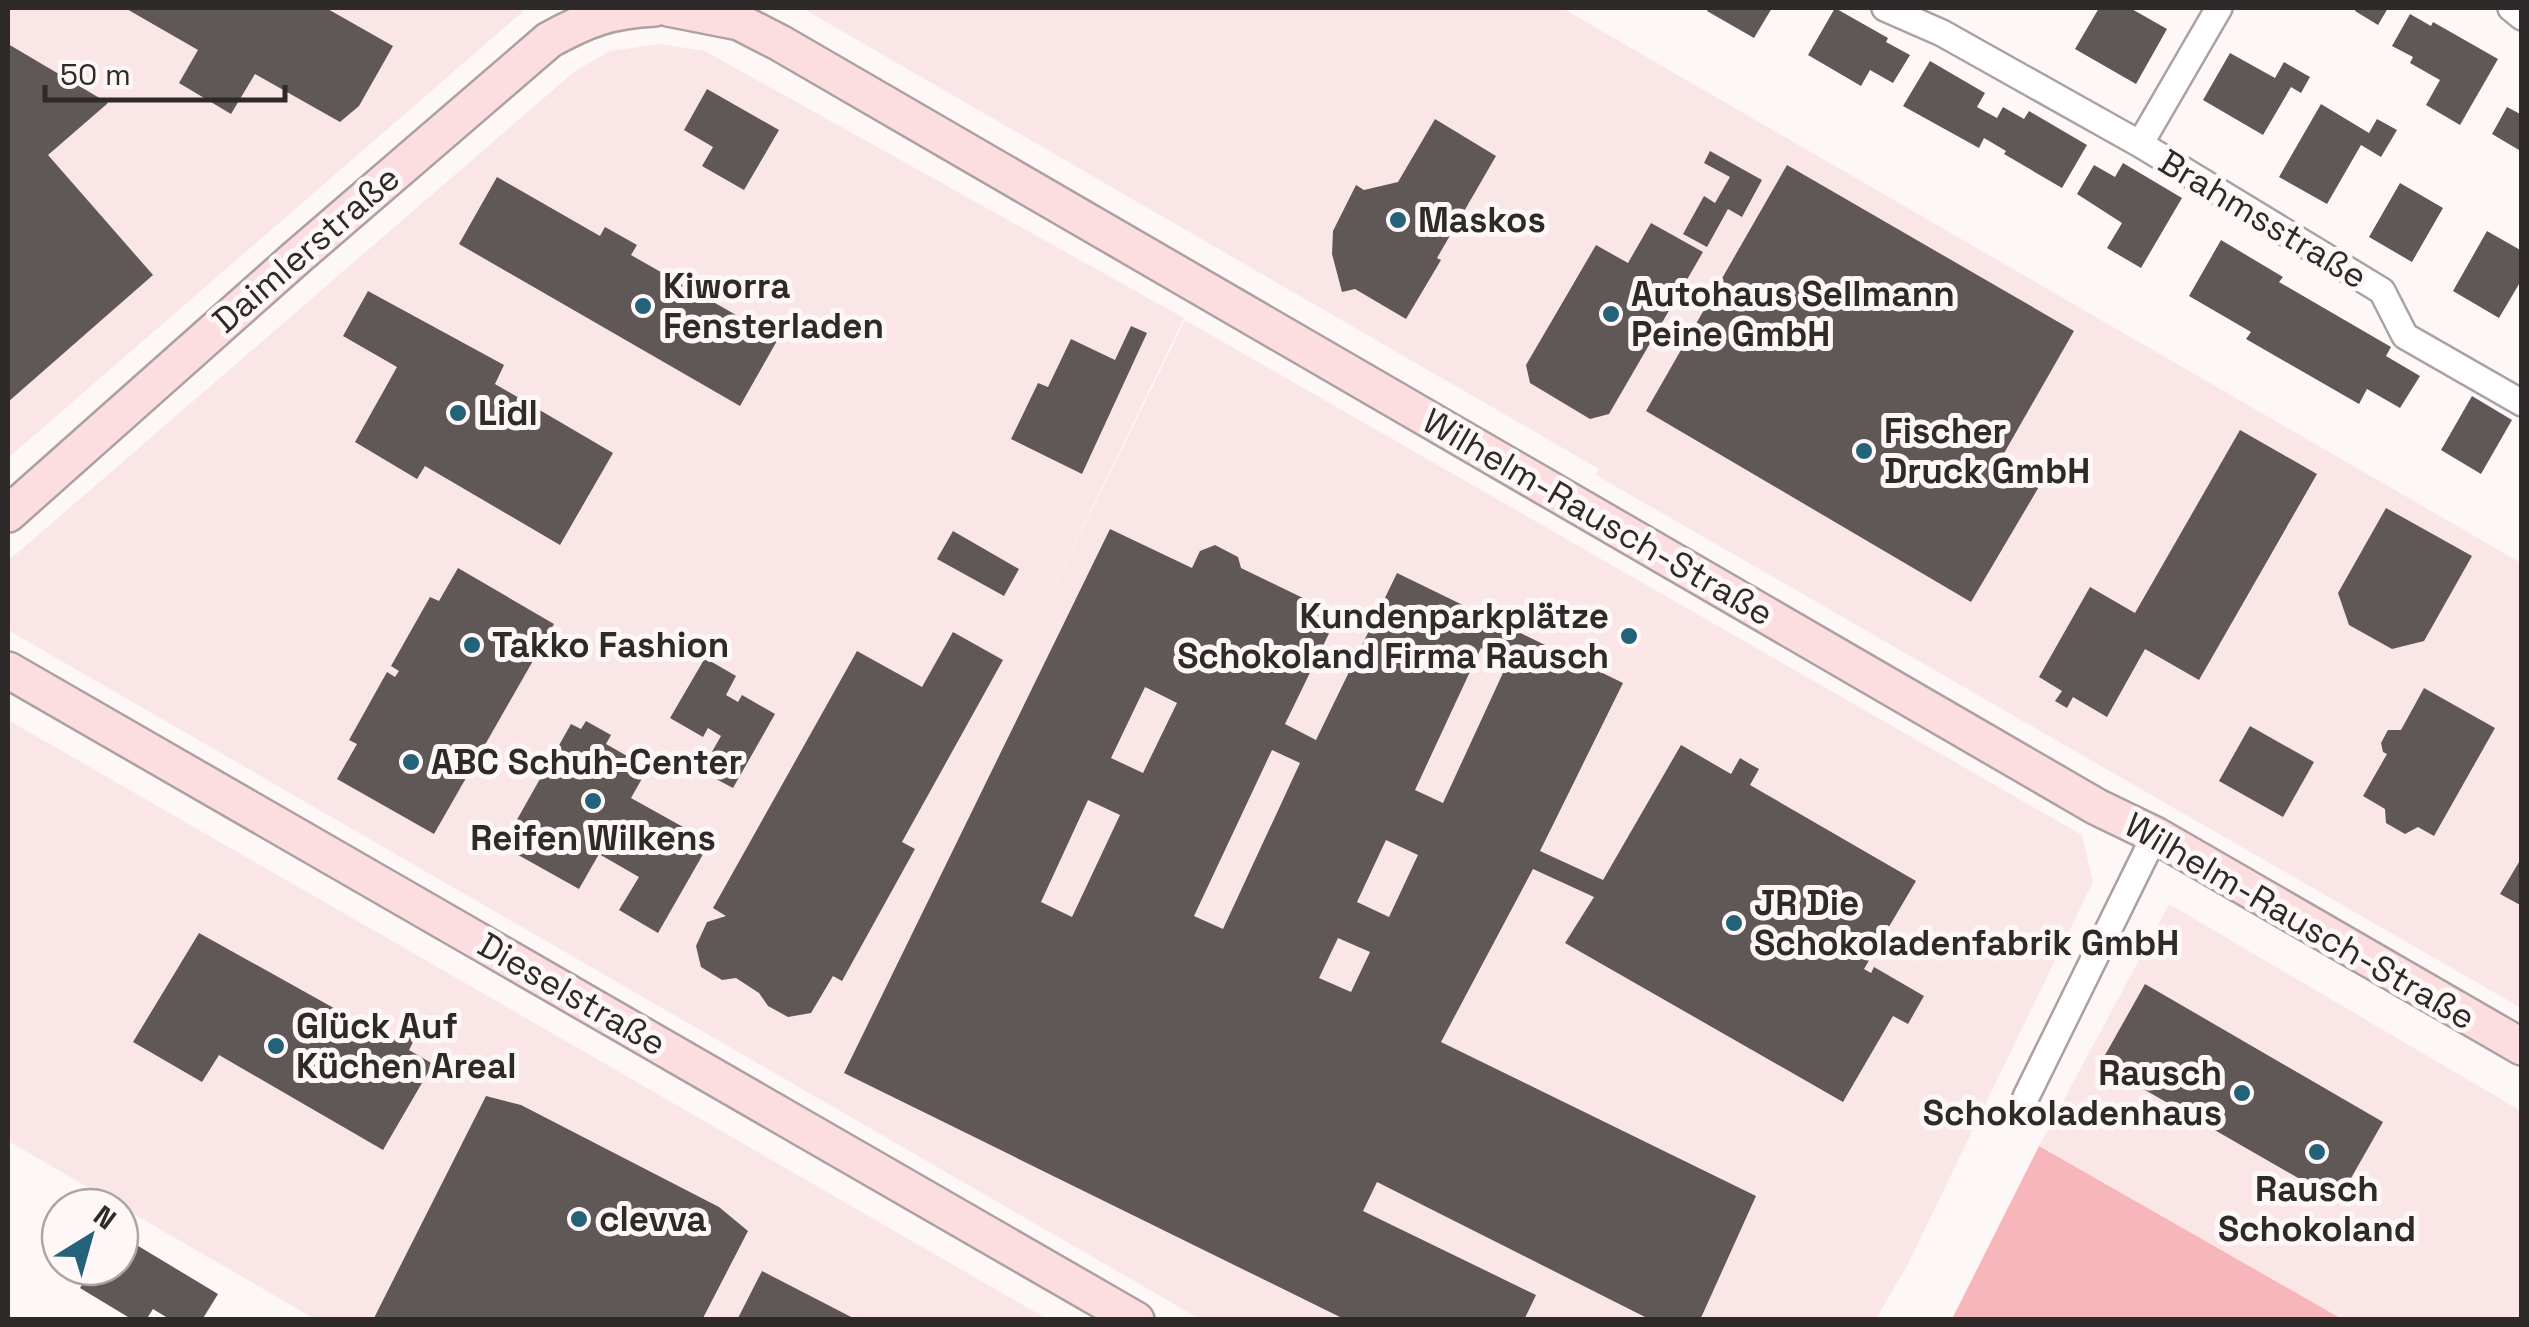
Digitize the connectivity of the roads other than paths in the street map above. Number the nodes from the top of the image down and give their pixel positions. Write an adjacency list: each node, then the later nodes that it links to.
1 (638, 8): 9 (street, Daimlerstraße)
2 (668, 8): 11 (street, Wilhelm-Rausch-Straße)
3 (1884, 8): 7 (street, Brahmsstraße)
4 (2219, 8): 7 (street, Brahmsstraße)
5 (2511, 8): 6 (street)
6 (2522, 17)
7 (2140, 144): 8 (street, Brahmsstraße)
8 (2522, 403)
9 (8, 514)
10 (8, 670): 14 (street, Dieselstraße)
11 (2154, 836): 12 (street, Wilhelm-Rausch-Straße); 13 (street)
12 (2522, 1047)
13 (2026, 1096)
14 (1136, 1320)

